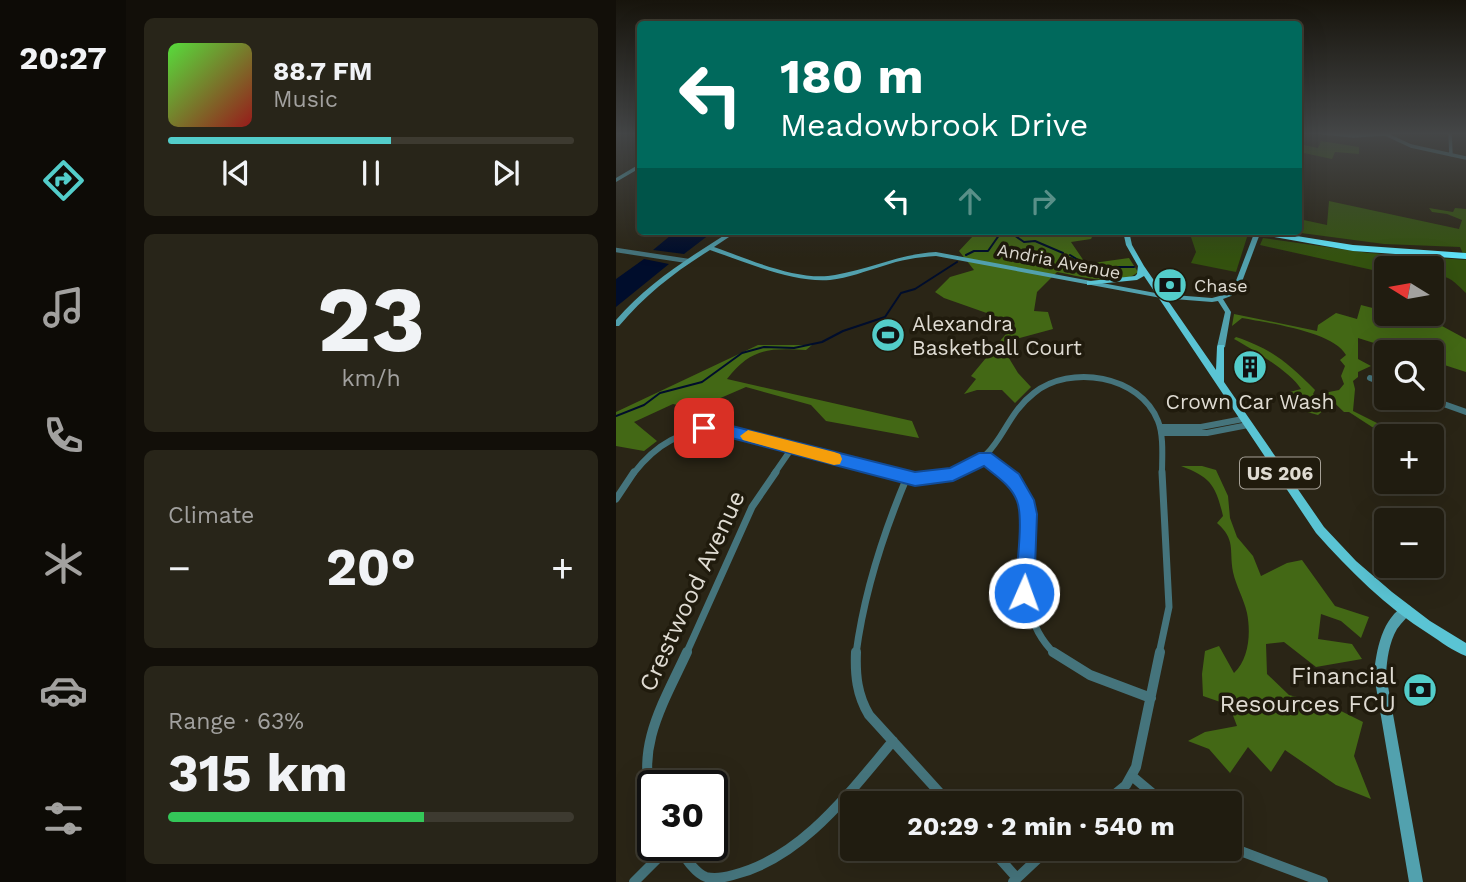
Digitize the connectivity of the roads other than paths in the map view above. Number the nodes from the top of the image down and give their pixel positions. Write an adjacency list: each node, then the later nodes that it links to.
1 (728, 235): 5 (street)
2 (1127, 235): 9 (main road, US 206)
3 (1298, 235): 7 (highway)
4 (1253, 236): 7 (highway); 14 (street)
5 (708, 247): 8 (street); 11 (street, Andria Avenue)
6 (616, 250): 8 (street)
7 (1466, 254)
8 (688, 261): 15 (street)
9 (1141, 266): 10 (main road); 13 (main road, US 206)
10 (1127, 280): 11 (main road); 12 (main road)
11 (1090, 283): 12 (street, Andria Avenue)
12 (1120, 288): 13 (street, Andria Avenue)
13 (1161, 296): 14 (street, Andria Avenue); 19 (main road, US 206)
14 (1220, 299): 16 (street)
15 (616, 324)
16 (1221, 347): 19 (main road)
17 (1370, 378): 18 (street)
18 (1374, 380)
19 (1220, 383): 22 (main road, US 206)
20 (1444, 404): 21 (street)
21 (1466, 412)
22 (1246, 422): 23 (street); 28 (main road, US 206)
23 (1161, 430): 25 (street); 30 (street)
24 (792, 448): 26 (street); 27 (street); 32 (street, Crestwood Avenue)
25 (985, 457): 26 (street); 30 (street)
26 (907, 477): 31 (street)
27 (616, 499)
28 (1406, 610): 29 (main road, US 206); 45 (street)
29 (1466, 650)
30 (1151, 698): 33 (street)
31 (893, 741): 34 (street); 39 (street)
32 (646, 770)
33 (1133, 777): 35 (street); 36 (street)
34 (938, 791)
35 (1117, 791)
36 (1150, 791)
37 (1242, 852): 44 (street)
38 (655, 861): 43 (street)
39 (689, 861)
40 (1000, 861): 42 (street)
41 (1034, 861): 42 (street)
42 (1014, 879)
43 (634, 882)
44 (1323, 882)
45 (1416, 882)

